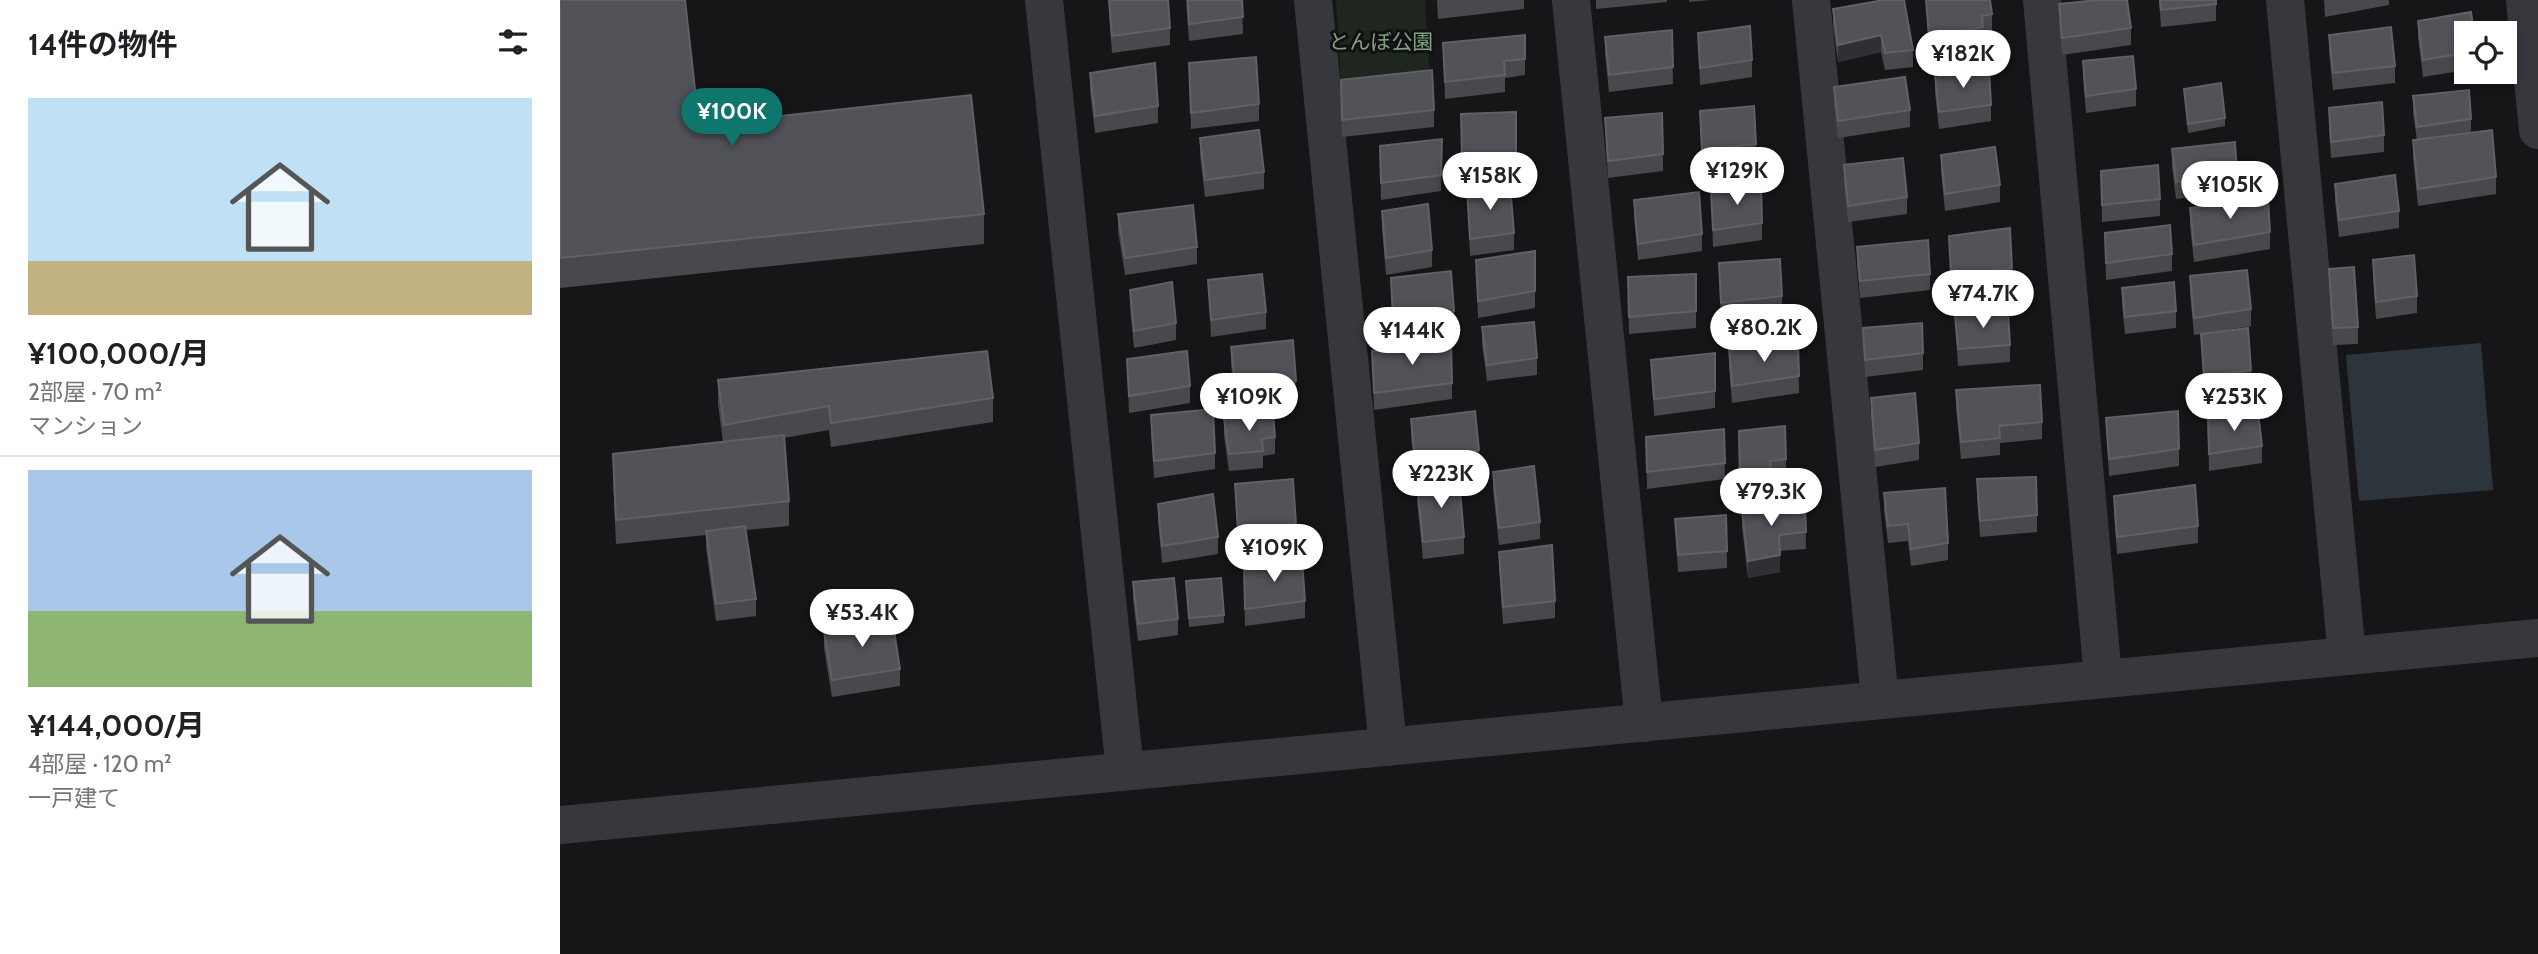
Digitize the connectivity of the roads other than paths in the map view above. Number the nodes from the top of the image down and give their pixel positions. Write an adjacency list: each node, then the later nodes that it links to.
1 (1044, 0): 15 (street)
2 (1313, 0): 14 (street)
3 (1571, 0): 13 (street)
4 (1811, 0): 12 (street)
5 (2042, 0): 11 (street)
6 (2285, 0): 10 (street)
7 (2525, 0): 8 (street)
8 (2538, 130)
9 (2538, 638): 10 (street)
10 (2347, 656): 11 (street)
11 (2103, 678): 12 (street)
12 (1880, 700): 13 (street)
13 (1644, 723): 14 (street)
14 (1388, 747): 15 (street)
15 (1125, 771): 16 (street)
16 (560, 825)

